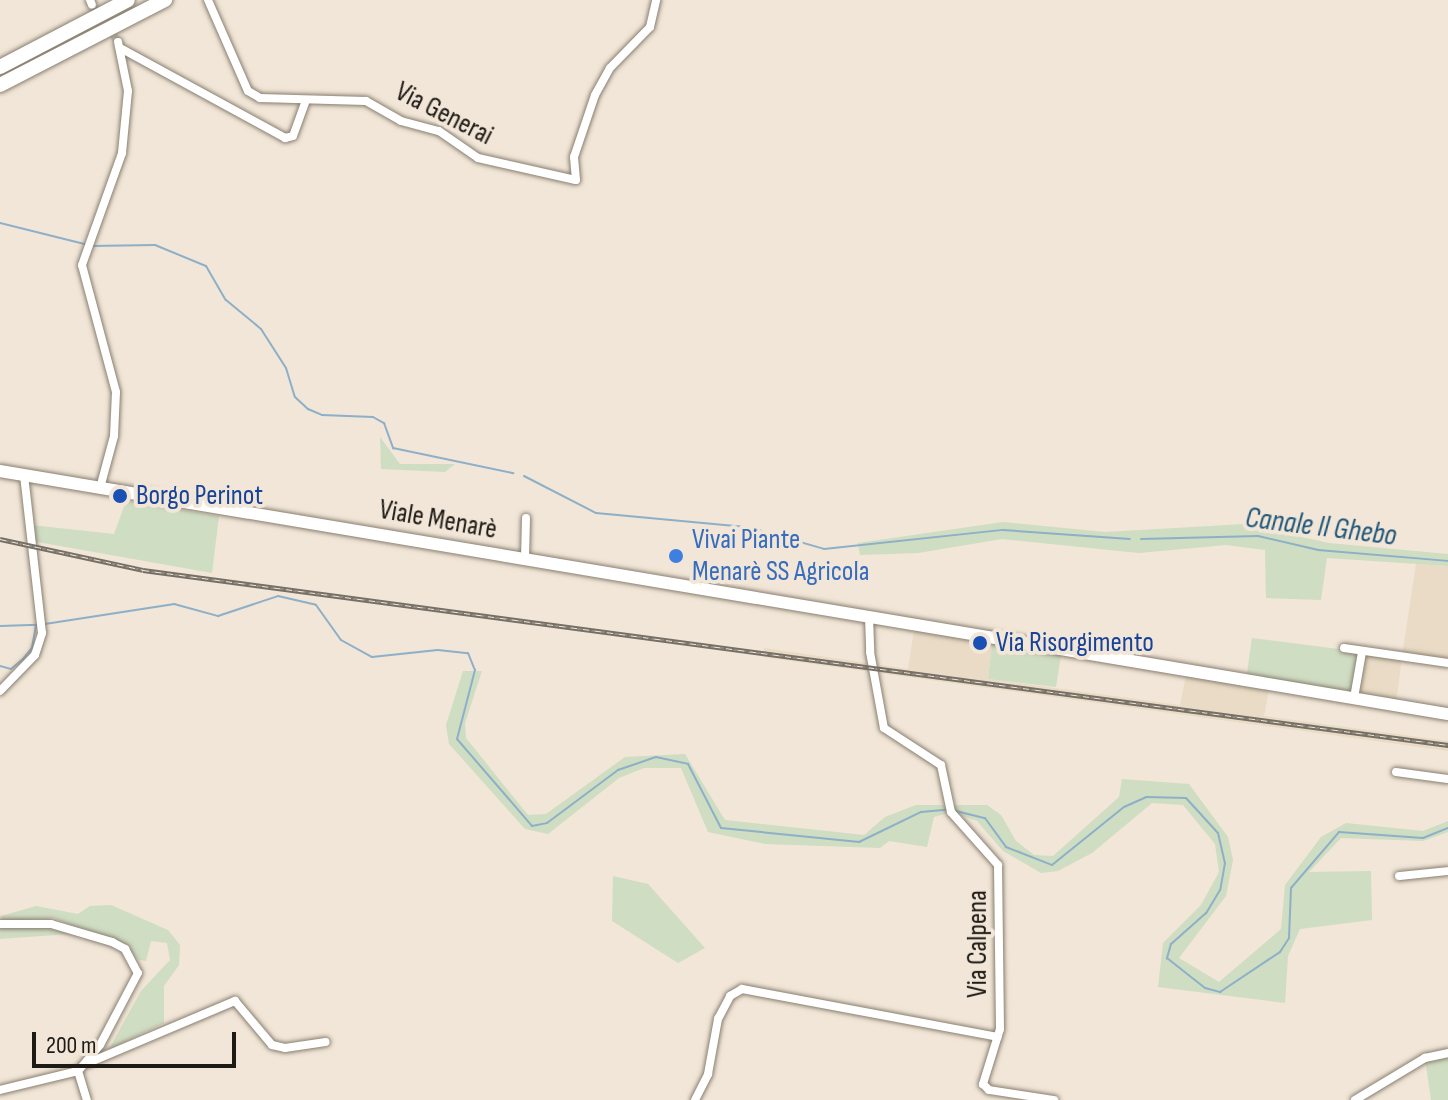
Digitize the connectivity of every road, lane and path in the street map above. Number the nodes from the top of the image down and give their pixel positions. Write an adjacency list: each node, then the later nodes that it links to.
1 (128, 0): 5 (highway)
2 (165, 0): 6 (highway)
3 (208, 0): 7 (street, Via Generai)
4 (656, 0): 7 (street, Via Generai)
5 (0, 67)
6 (0, 85)
7 (306, 101): 10 (street)
8 (0, 471): 9 (main road, Viale Menarè)
9 (24, 475): 10 (main road, Viale Menarè); 17 (street)
10 (100, 488): 12 (main road, Viale Menarè)
11 (526, 518): 12 (street)
12 (525, 559): 13 (main road, Viale Menarè)
13 (869, 616): 18 (main road); 25 (street, Via Calpena)
14 (1344, 648): 15 (street)
15 (1362, 652): 16 (street); 18 (street)
16 (1448, 663)
17 (0, 691)
18 (1354, 698): 19 (main road)
19 (1448, 714)
20 (1396, 772): 21 (street)
21 (1448, 779)
22 (1448, 871): 23 (street)
23 (1399, 876)
24 (0, 924): 28 (street)
25 (998, 1037): 32 (street, Via Calpena); 33 (street, Via Calpena)
26 (326, 1042): 28 (street)
27 (1448, 1053): 34 (street)
28 (87, 1063): 29 (street)
29 (78, 1071): 30 (street); 31 (street)
30 (0, 1090)
31 (87, 1100)
32 (695, 1100)
33 (1054, 1100)
34 (1355, 1100)

